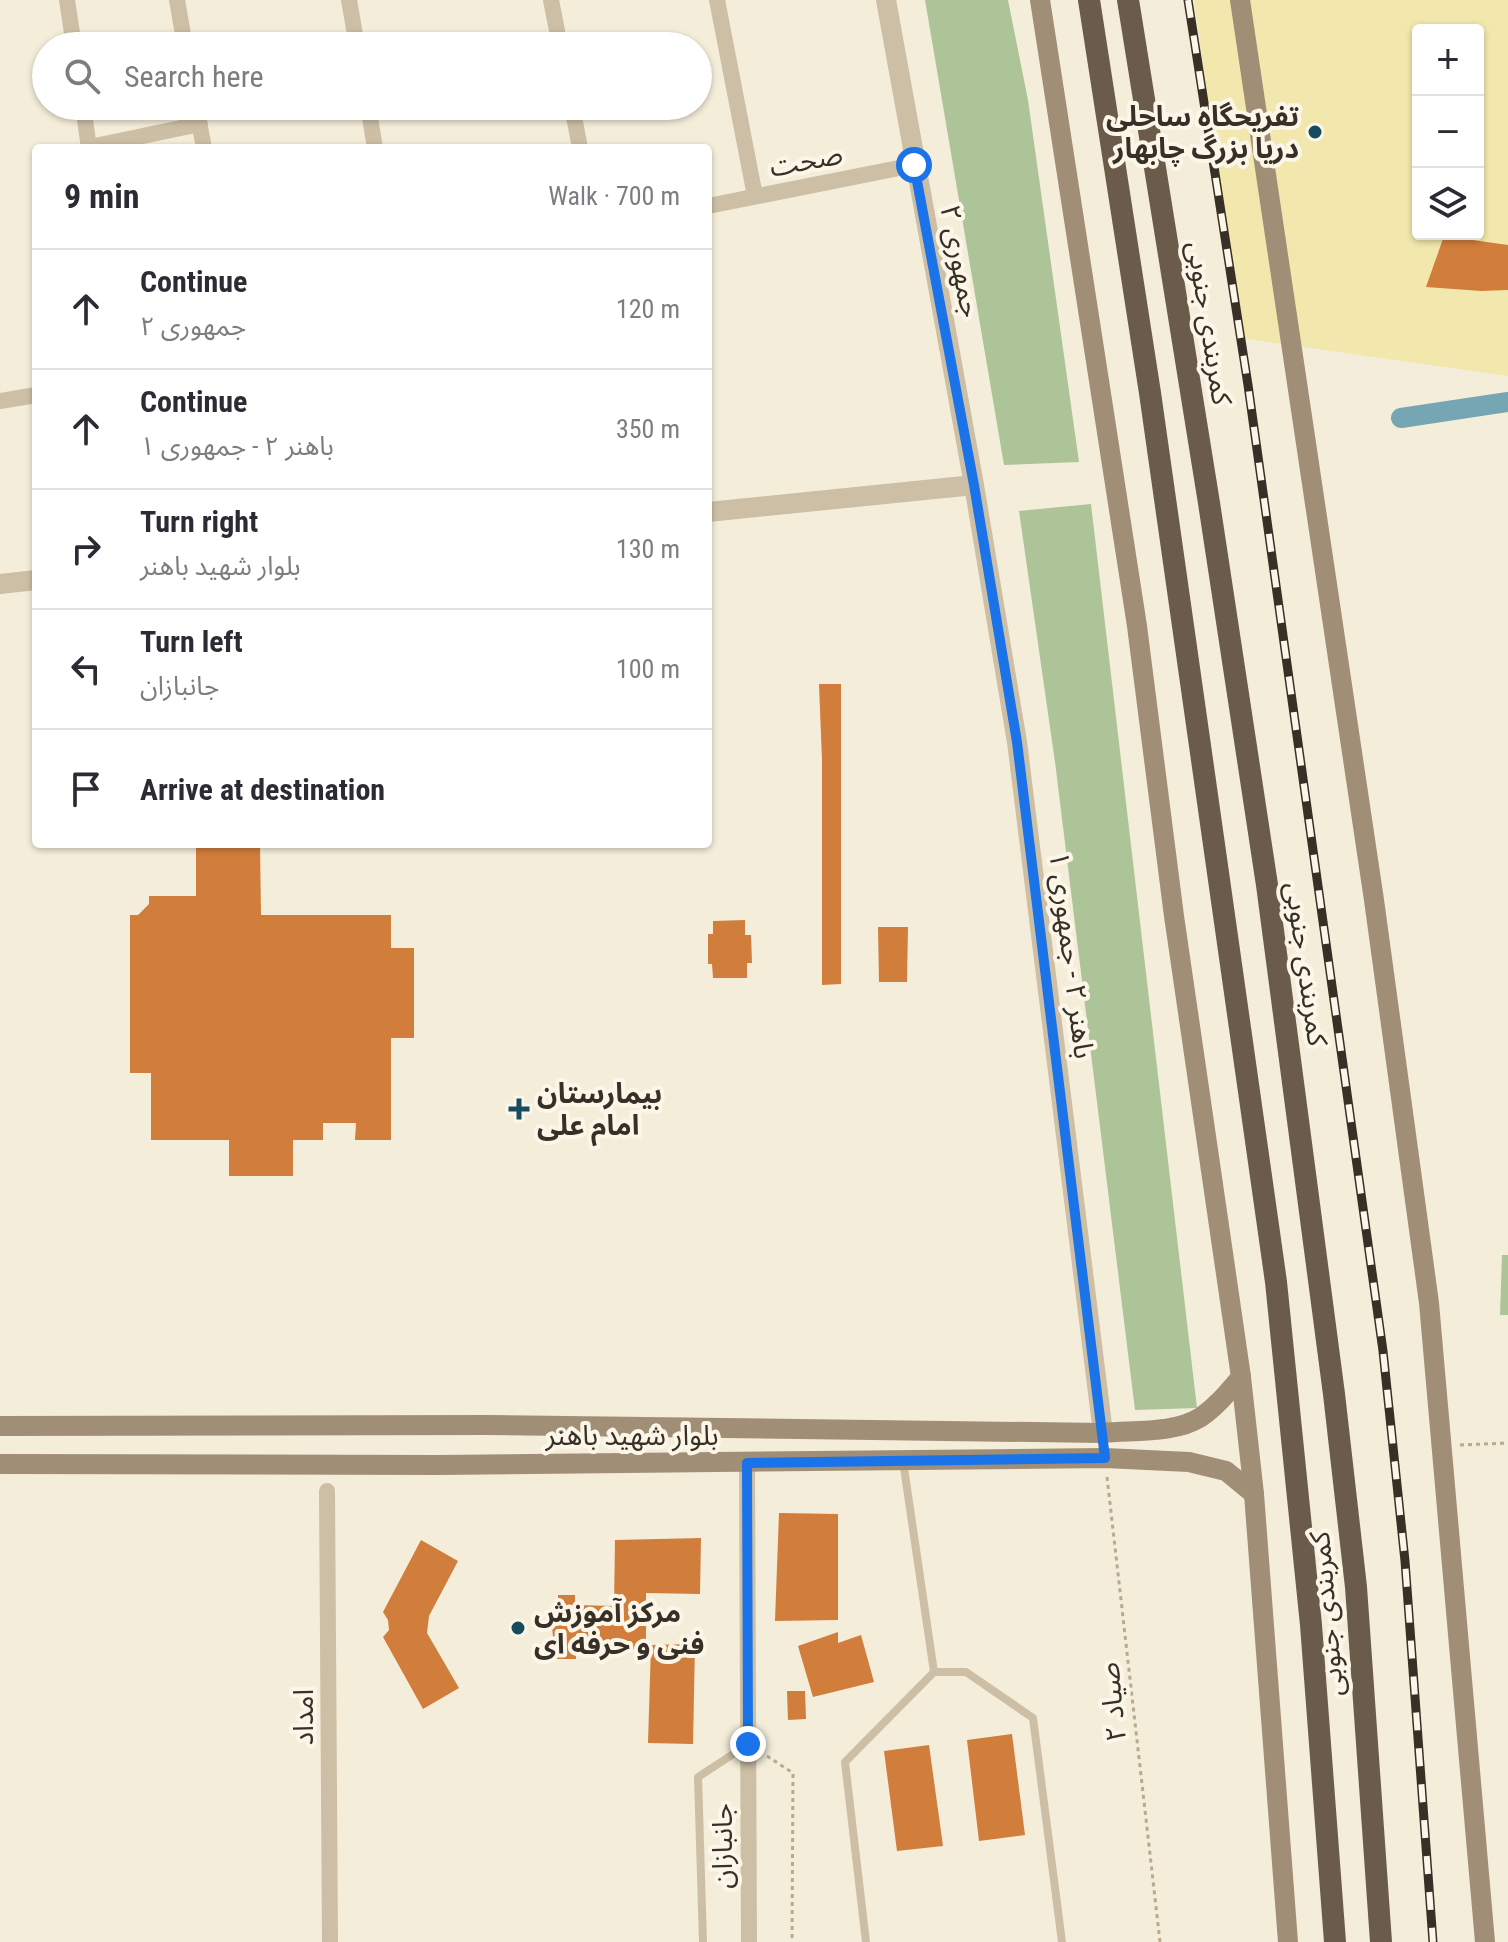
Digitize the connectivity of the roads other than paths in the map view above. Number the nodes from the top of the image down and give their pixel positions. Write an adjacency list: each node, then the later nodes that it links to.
1 (67, 0): 11 (street)
2 (177, 0): 12 (street)
3 (349, 0): 13 (street)
4 (551, 0): 14 (street)
5 (717, 0): 26 (street)
6 (886, 0): 25 (street, جمهوری ۲)
7 (1040, 0): 34 (main road)
8 (1089, 0): 51 (highway, کمربندی جنوبی)
9 (1128, 0): 52 (highway, کمربندی جنوبی)
10 (1240, 0): 53 (main road)
11 (72, 32)
12 (183, 32)
13 (355, 32)
14 (557, 32)
15 (85, 120): 20 (street)
16 (199, 120): 19 (street)
17 (370, 120): 23 (street)
18 (575, 120): 24 (street)
19 (200, 124): 21 (street); 22 (street)
20 (89, 144)
21 (104, 144)
22 (203, 144)
23 (374, 144)
24 (579, 144)
25 (914, 165): 26 (street, صحت); 30 (street, جمهوری ۲)
26 (755, 196): 27 (street, صحت)
27 (712, 205)
28 (32, 396): 29 (street)
29 (0, 401)
30 (974, 485): 31 (street); 36 (street, باهنر ۲ - جمهوری ۱)
31 (712, 512)
32 (32, 580): 33 (street)
33 (0, 584)
34 (1241, 1377): 36 (main road, بلوار شهید باهنر); 42 (main road)
35 (0, 1426): 36 (main road, بلوار شهید باهنر)
36 (1103, 1433): 37 (main road)
37 (1105, 1458): 38 (main road, بلوار شهید باهنر); 42 (main road, بلوار شهید باهنر)
38 (903, 1460): 39 (main road, بلوار شهید باهنر); 43 (lane)
39 (747, 1463): 40 (main road, بلوار شهید باهنر); 44 (street, جانبازان)
40 (0, 1464)
41 (327, 1491): 45 (street, امداد)
42 (1254, 1494): 50 (main road)
43 (934, 1672): 48 (lane); 49 (lane)
44 (748, 1744): 46 (lane); 47 (street, جانبازان)
45 (330, 1942)
46 (703, 1942)
47 (749, 1942)
48 (866, 1942)
49 (1062, 1942)
50 (1288, 1942)
51 (1335, 1942)
52 (1381, 1942)
53 (1485, 1942)

